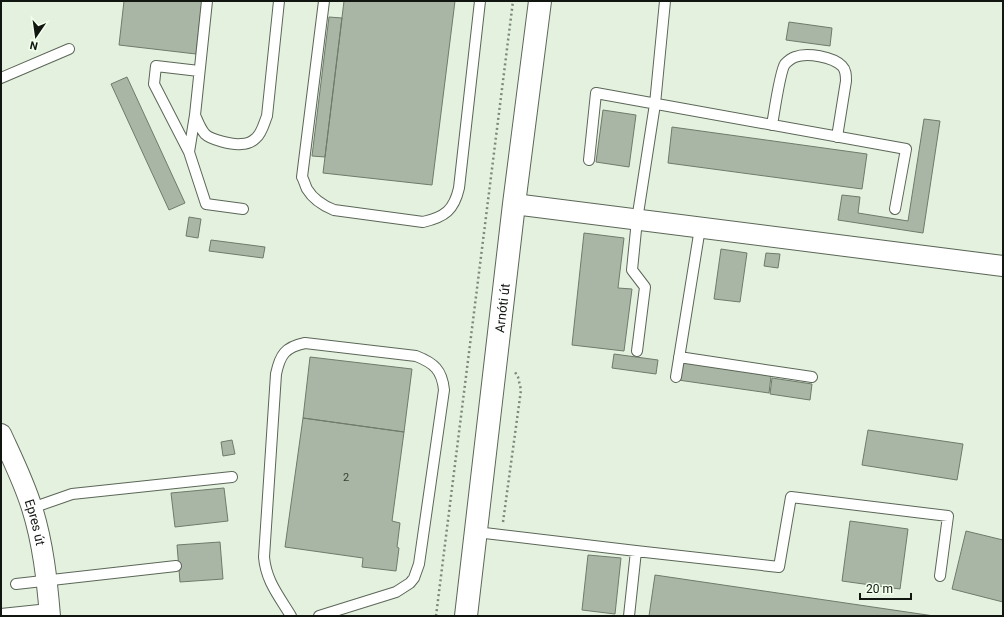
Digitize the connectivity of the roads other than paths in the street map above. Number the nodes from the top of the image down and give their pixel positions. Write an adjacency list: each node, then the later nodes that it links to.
1 (207, 1): 8 (lane)
2 (279, 1): 11 (lane)
3 (324, 1): 4 (lane)
4 (480, 1)
5 (540, 1): 16 (main road, Arnóti út)
6 (665, 1): 10 (lane)
7 (69, 49): 9 (lane)
8 (199, 71): 11 (lane); 14 (lane)
9 (1, 78)
10 (655, 104): 12 (lane); 15 (lane); 19 (lane)
11 (195, 115): 14 (lane)
12 (772, 125): 13 (lane); 13 (lane)
13 (837, 137): 18 (lane)
14 (189, 152): 17 (lane)
15 (589, 160)
16 (514, 204): 19 (street); 29 (main road, Arnóti út)
17 (243, 209)
18 (895, 209)
19 (637, 220): 20 (street); 22 (lane)
20 (700, 228): 21 (street); 23 (lane)
21 (1003, 266)
22 (637, 351)
23 (680, 357): 24 (lane); 25 (lane)
24 (676, 377)
25 (812, 377)
26 (1, 434): 28 (street, Epres út)
27 (232, 477): 28 (lane)
28 (32, 508): 33 (street, Epres út)
29 (476, 532): 30 (lane); 39 (main road, Arnóti út)
30 (636, 551): 32 (lane); 40 (lane)
31 (176, 566): 33 (lane)
32 (940, 576)
33 (47, 581): 34 (lane); 35 (street, Epres út)
34 (16, 584)
35 (50, 612): 36 (lane)
36 (1, 614)
37 (291, 616): 38 (lane)
38 (319, 616)
39 (466, 616)
40 (629, 616)

